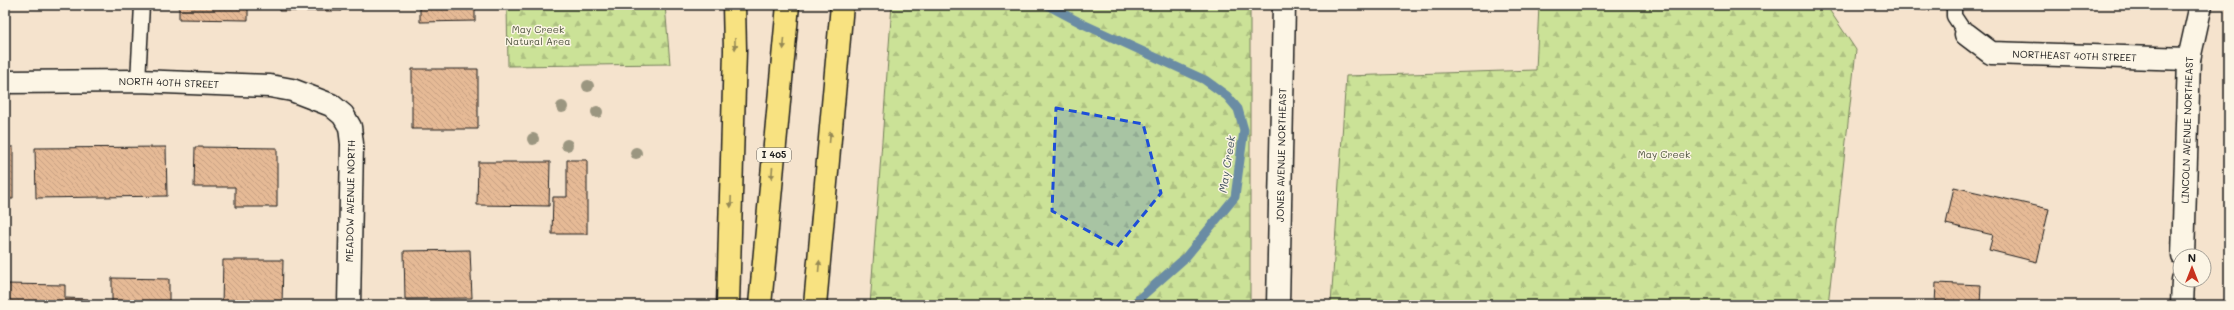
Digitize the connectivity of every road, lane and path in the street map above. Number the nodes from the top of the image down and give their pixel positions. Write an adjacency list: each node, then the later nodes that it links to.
1 (142, 5): 10 (lane)
2 (734, 5): 16 (highway, one-way to 16)
3 (788, 5): 17 (highway, I 405, one-way to 17)
4 (842, 5): 18 (highway, one-way to 4)
5 (1284, 5): 19 (street, JONES AVENUE NORTHEAST)
6 (1954, 5): 8 (lane)
7 (2201, 5): 9 (street, LINCOLN AVENUE NORTHEAST)
8 (1966, 34): 9 (street, NORTHEAST 40TH STREET)
9 (2189, 59): 13 (street, LINCOLN AVENUE NORTHEAST)
10 (138, 81): 11 (street, NORTH 40TH STREET); 12 (street, NORTH 40TH STREET)
11 (5, 82)
12 (331, 105): 15 (street, MEADOW AVENUE NORTH)
13 (2184, 248)
14 (2183, 288): 20 (street)
15 (349, 305)
16 (728, 305)
17 (760, 305)
18 (815, 305)
19 (1278, 305)
20 (2182, 305)

